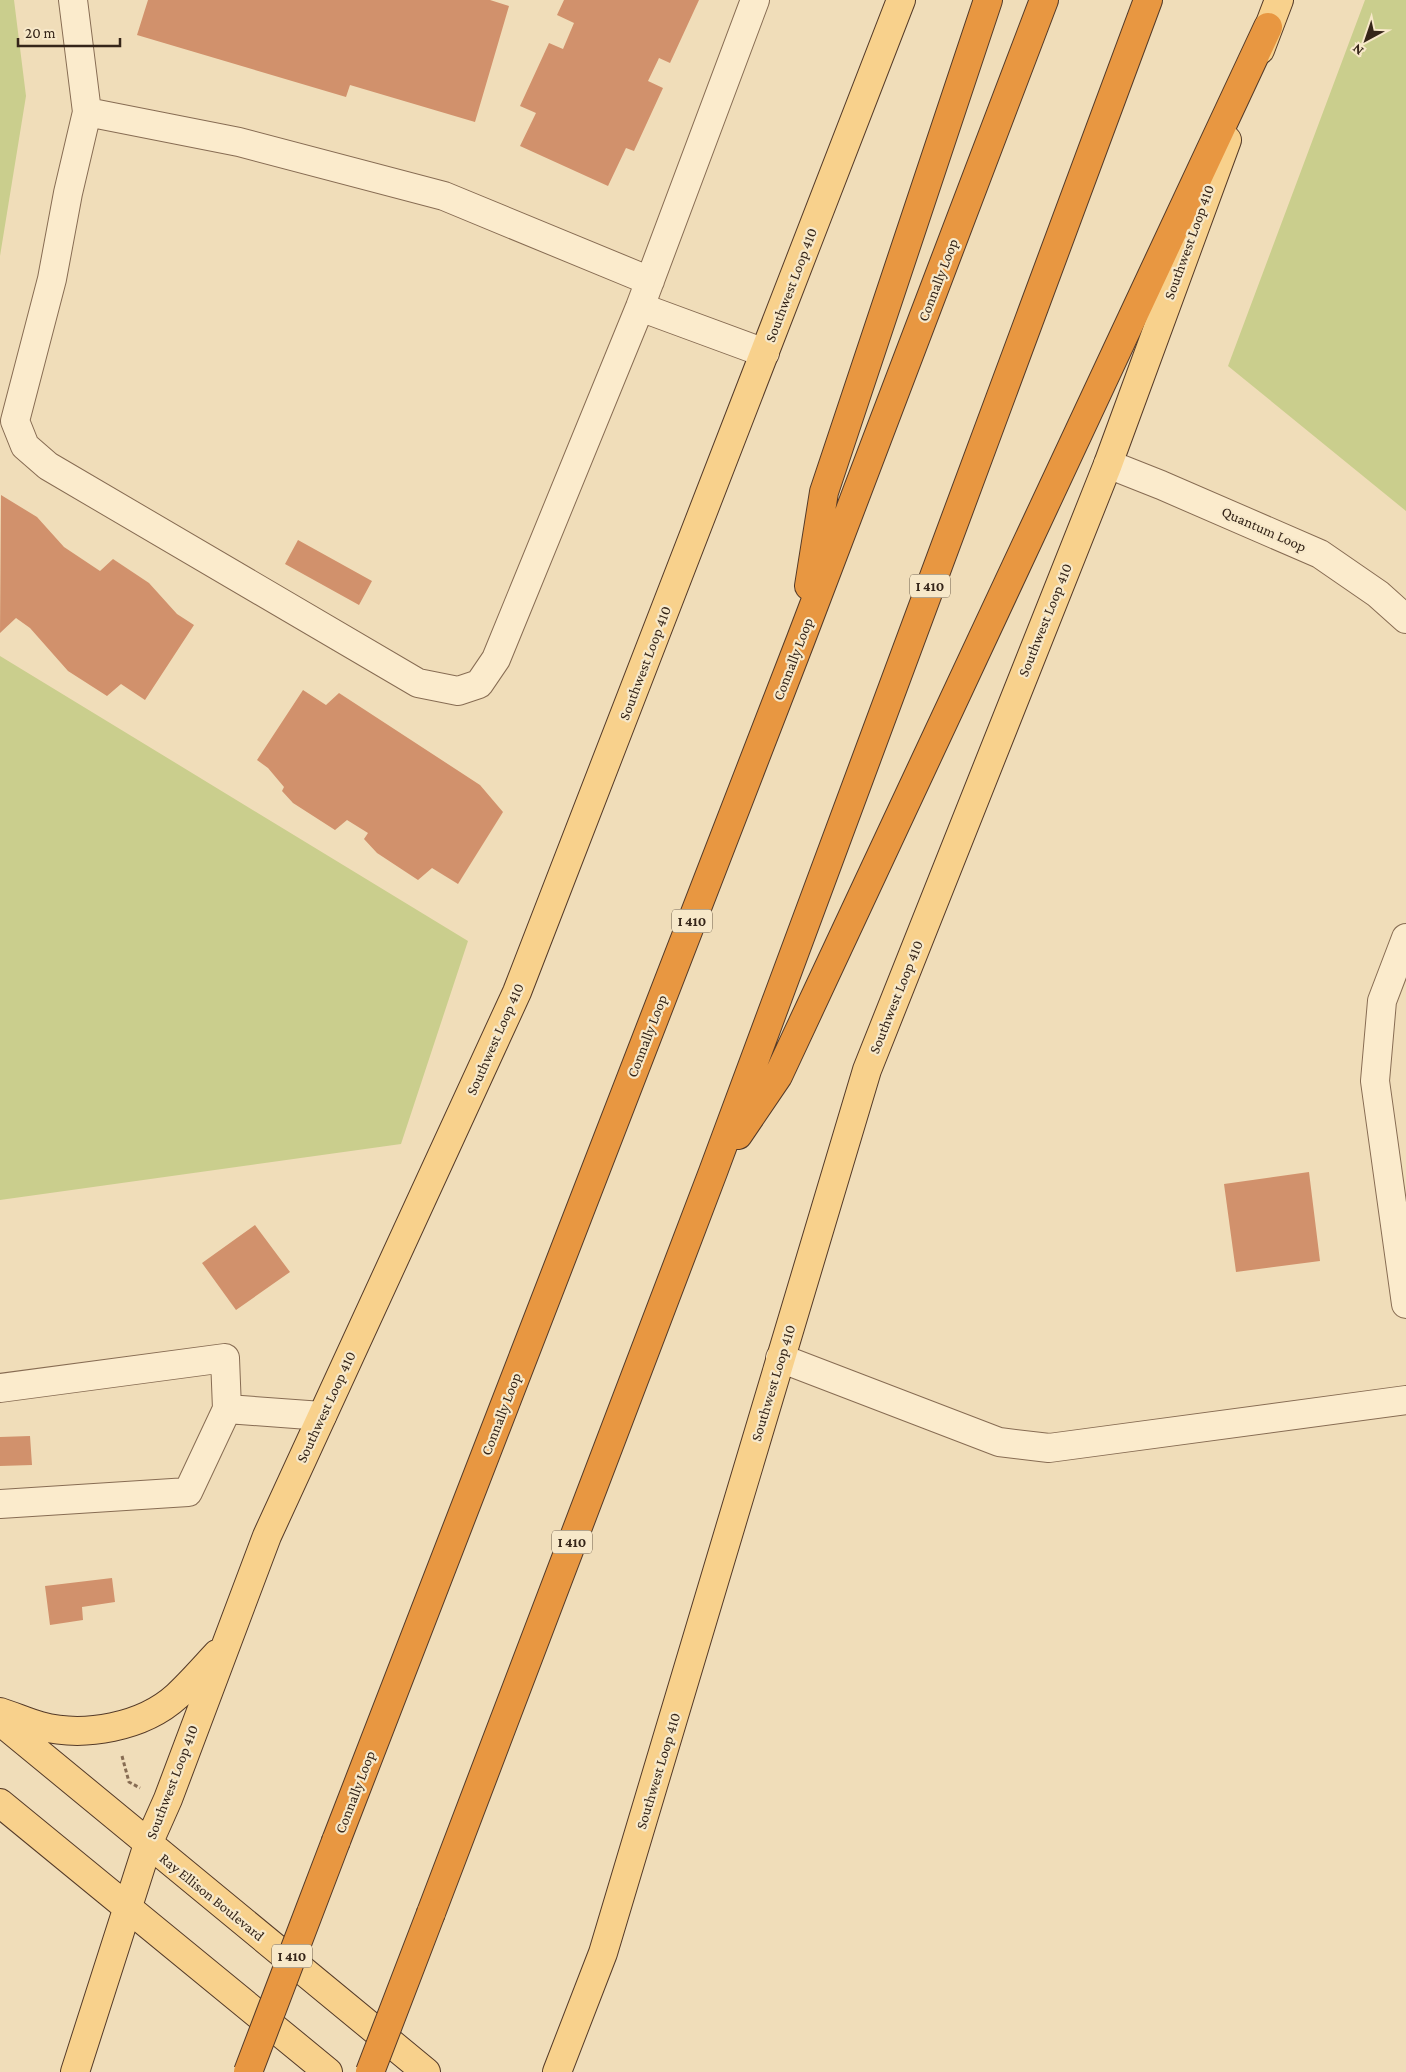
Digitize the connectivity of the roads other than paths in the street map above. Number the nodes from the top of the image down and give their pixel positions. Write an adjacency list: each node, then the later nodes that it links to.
1 (73, 0): 9 (street)
2 (755, 0): 10 (street)
3 (901, 0): 12 (main road, Southwest Loop 410)
4 (988, 0): 15 (highway)
5 (1044, 0): 15 (highway, Connally Loop / I 410)
6 (1148, 0): 17 (highway, I 410)
7 (1279, 0): 8 (main road, Southwest Loop 410)
8 (1268, 27): 13 (main road, Southwest Loop 410); 17 (highway)
9 (87, 112): 10 (street); 11 (street)
10 (650, 281): 11 (street)
11 (640, 307): 12 (street)
12 (765, 353): 23 (main road, Southwest Loop 410)
13 (1108, 464): 14 (street, Quantum Loop); 19 (main road, Southwest Loop 410)
14 (1406, 619)
15 (801, 639): 32 (highway, Connally Loop / I 410, bridge)
16 (1406, 938): 18 (street)
17 (713, 1172): 34 (highway, I 410, bridge)
18 (1406, 1304)
19 (780, 1358): 21 (street); 36 (main road, Southwest Loop 410)
20 (0, 1388): 22 (street)
21 (1406, 1400)
22 (227, 1409): 23 (street); 24 (street)
23 (322, 1416): 25 (main road, Southwest Loop 410)
24 (0, 1504)
25 (225, 1646): 26 (main road); 29 (main road, Southwest Loop 410)
26 (0, 1712)
27 (0, 1721): 29 (main road, Ray Ellison Boulevard)
28 (0, 1803): 30 (main road)
29 (148, 1844): 30 (main road, Southwest Loop 410); 35 (main road, Ray Ellison Boulevard)
30 (128, 1908): 31 (main road, Southwest Loop 410); 33 (main road)
31 (75, 2072)
32 (248, 2072)
33 (328, 2072)
34 (370, 2072)
35 (426, 2072)
36 (557, 2072)

